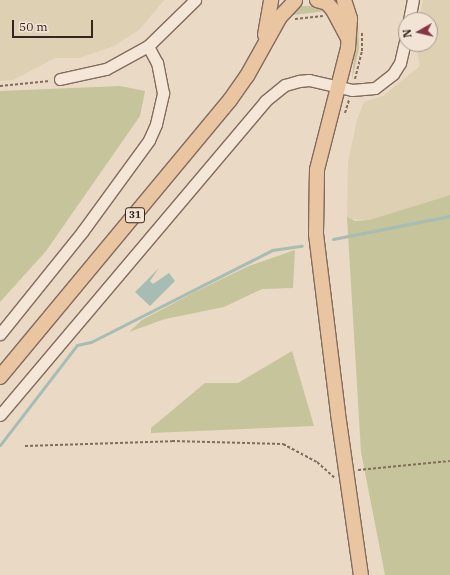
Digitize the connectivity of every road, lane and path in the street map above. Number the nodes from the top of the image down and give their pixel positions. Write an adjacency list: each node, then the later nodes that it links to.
1 (195, 0): 11 (street)
2 (271, 0): 10 (main road, 31)
3 (316, 0): 6 (main road, 31); 9 (main road)
4 (344, 0): 9 (main road)
5 (413, 0): 7 (street)
6 (291, 1): 10 (main road, 31)
7 (411, 12)
8 (361, 25): 15 (path)
9 (348, 39): 15 (main road)
10 (263, 44): 18 (main road, 31)
11 (148, 46): 13 (street); 17 (street)
12 (403, 52): 15 (street)
13 (60, 79): 14 (path)
14 (0, 86)
15 (346, 89): 16 (path); 19 (street); 22 (main road)
16 (344, 118)
17 (0, 334)
18 (0, 377)
19 (0, 416)
20 (25, 446): 22 (path)
21 (450, 461): 22 (path)
22 (353, 472): 23 (main road)
23 (361, 575)

